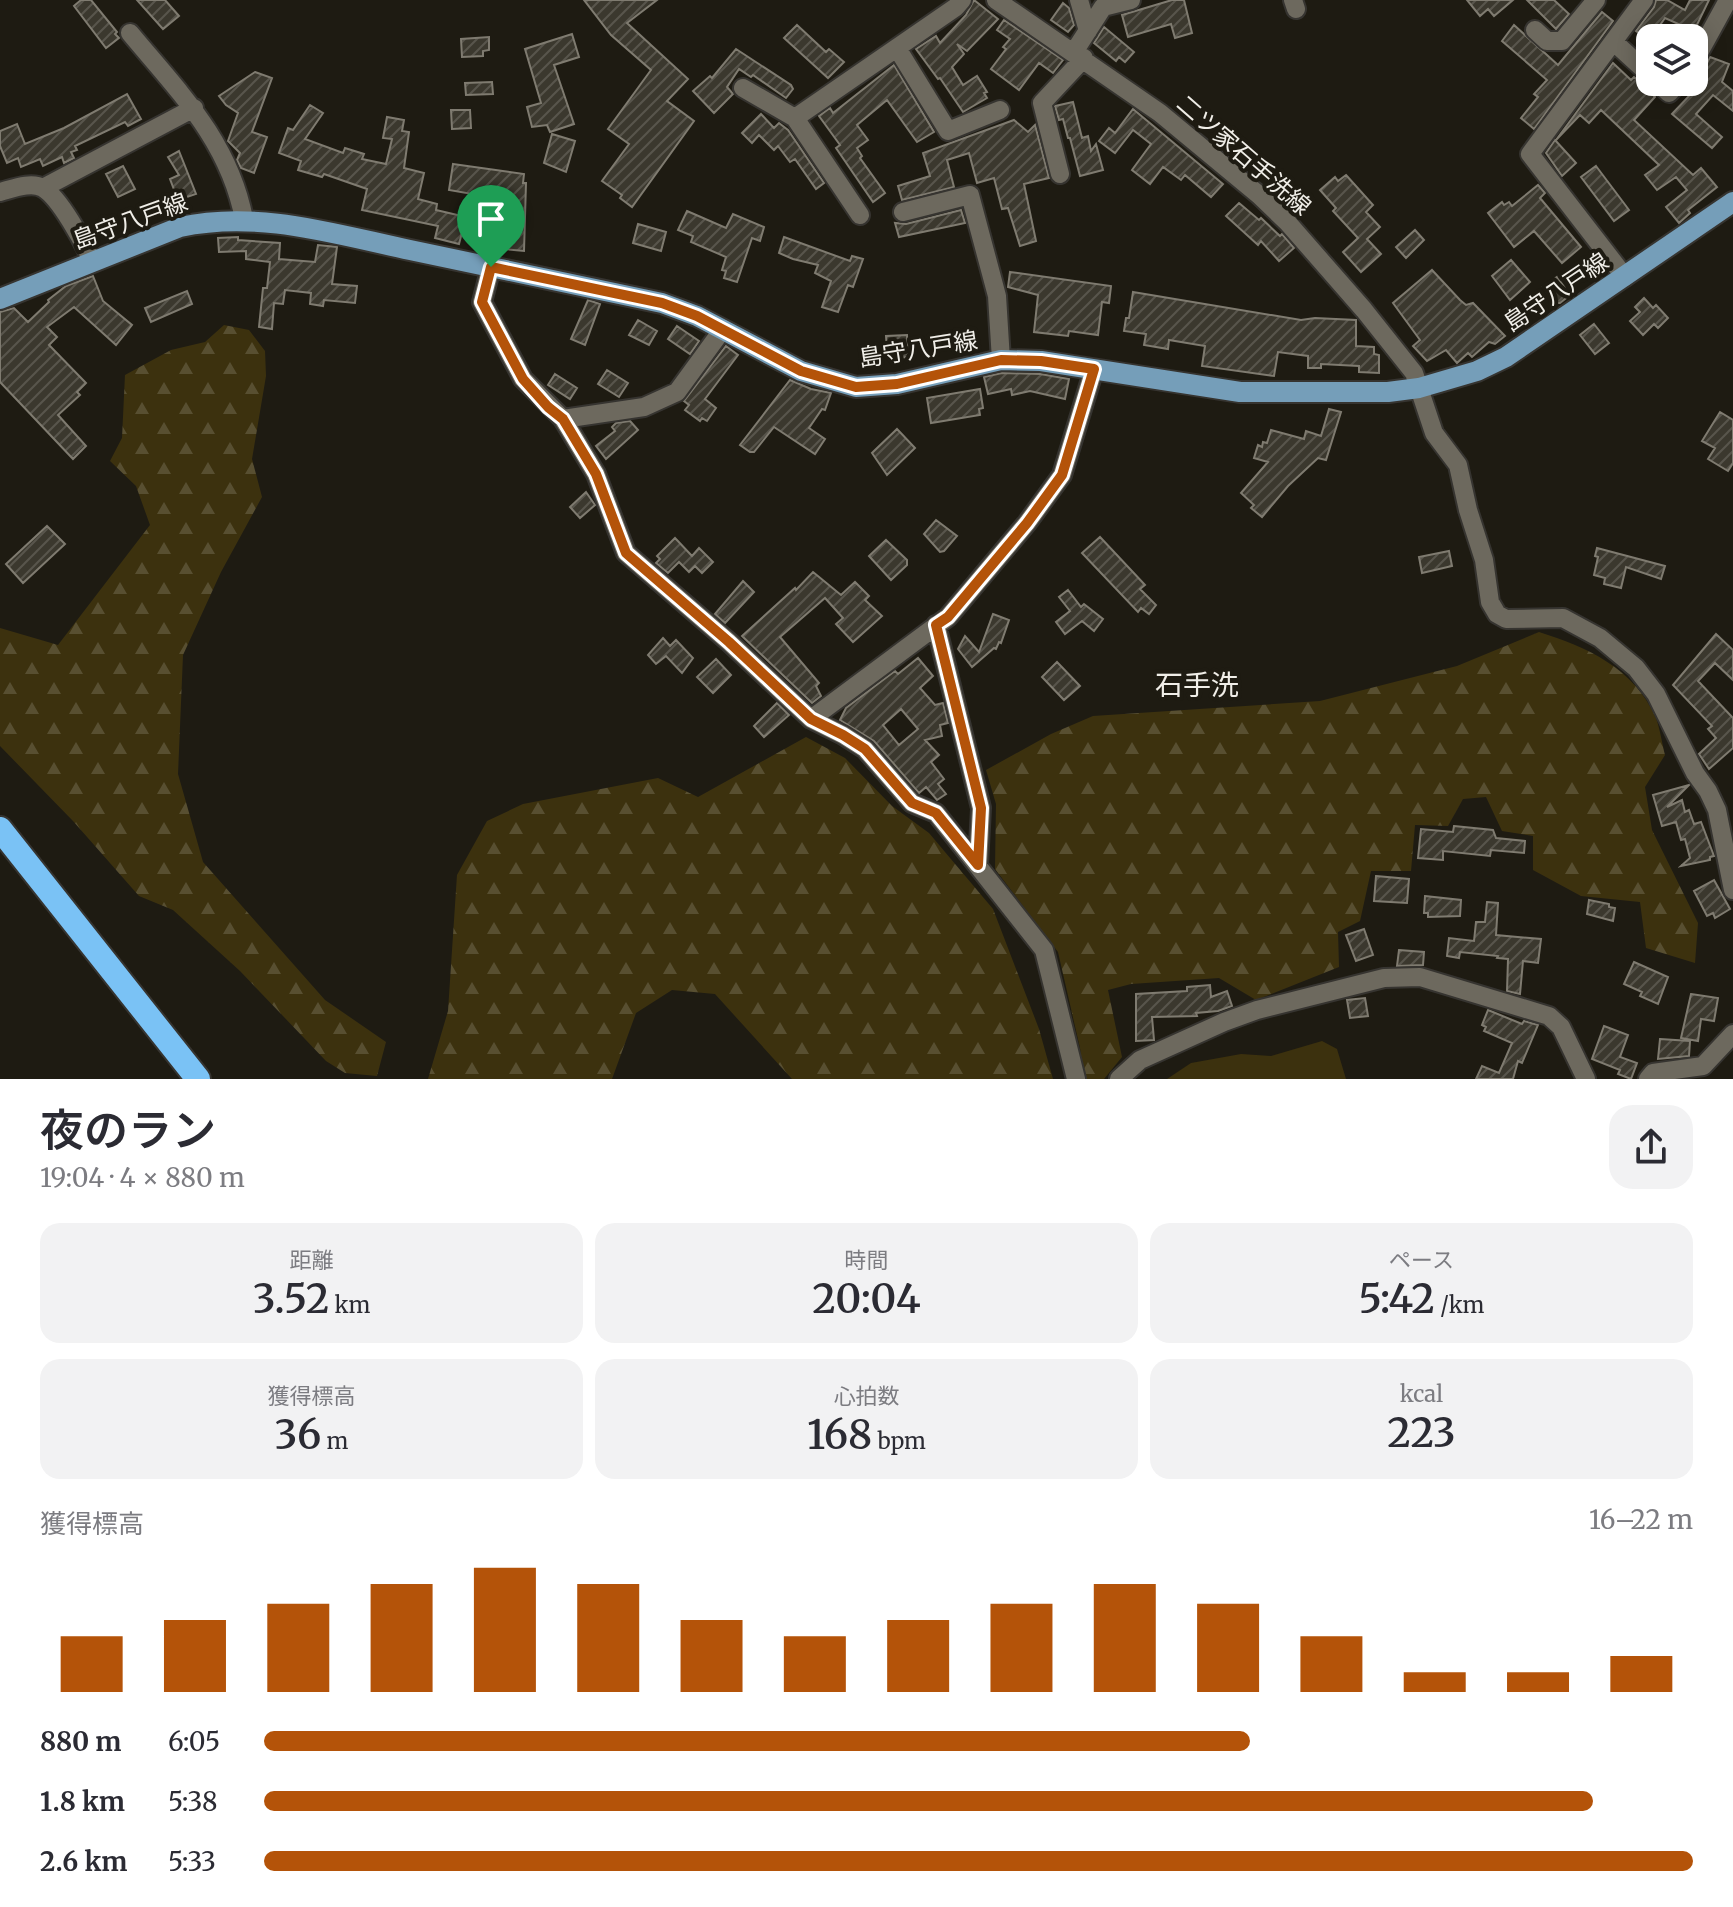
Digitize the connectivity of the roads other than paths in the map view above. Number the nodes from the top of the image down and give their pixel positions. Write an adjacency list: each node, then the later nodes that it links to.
1 (962, 0): 13 (street)
2 (996, 0): 14 (street, 二ツ家石手洗線)
3 (1079, 0): 9 (street)
4 (1131, 0): 9 (street)
5 (1596, 0): 8 (street)
6 (1644, 0): 12 (street)
7 (1727, 13): 11 (street)
8 (1535, 30)
9 (1088, 31): 14 (street)
10 (130, 33): 17 (street)
11 (1708, 41)
12 (1614, 42): 15 (street); 29 (street)
13 (897, 48): 18 (street); 19 (street)
14 (1079, 55): 20 (street); 34 (street, 二ツ家石手洗線)
15 (1636, 62)
16 (743, 88): 19 (street)
17 (194, 108): 21 (street); 26 (street)
18 (1000, 110)
19 (795, 118): 25 (street)
20 (1060, 174)
21 (43, 188): 22 (street); 27 (street)
22 (0, 192)
23 (1733, 202): 29 (main road, 島守八戸線)
24 (903, 212): 32 (street)
25 (860, 215)
26 (244, 219): 27 (main road, 島守八戸線); 28 (main road, 島守八戸線)
27 (92, 261): 30 (main road, 島守八戸線)
28 (491, 267): 31 (main road, 島守八戸線); 35 (street)
29 (1625, 277): 34 (main road, 島守八戸線)
30 (0, 299)
31 (723, 329): 32 (main road, 島守八戸線); 35 (street)
32 (1001, 360): 33 (main road, 島守八戸線)
33 (1094, 369): 34 (main road, 島守八戸線); 36 (street)
34 (1419, 388): 40 (street, 二ツ家石手洗線)
35 (563, 419): 37 (street)
36 (936, 625): 37 (street); 39 (street)
37 (811, 719): 39 (street)
38 (0, 829): 42 (highway)
39 (978, 865): 43 (street)
40 (1733, 890)
41 (1733, 1034): 46 (street)
42 (198, 1079)
43 (1076, 1079)
44 (1119, 1079): 45 (street)
45 (1586, 1079)
46 (1648, 1079)

